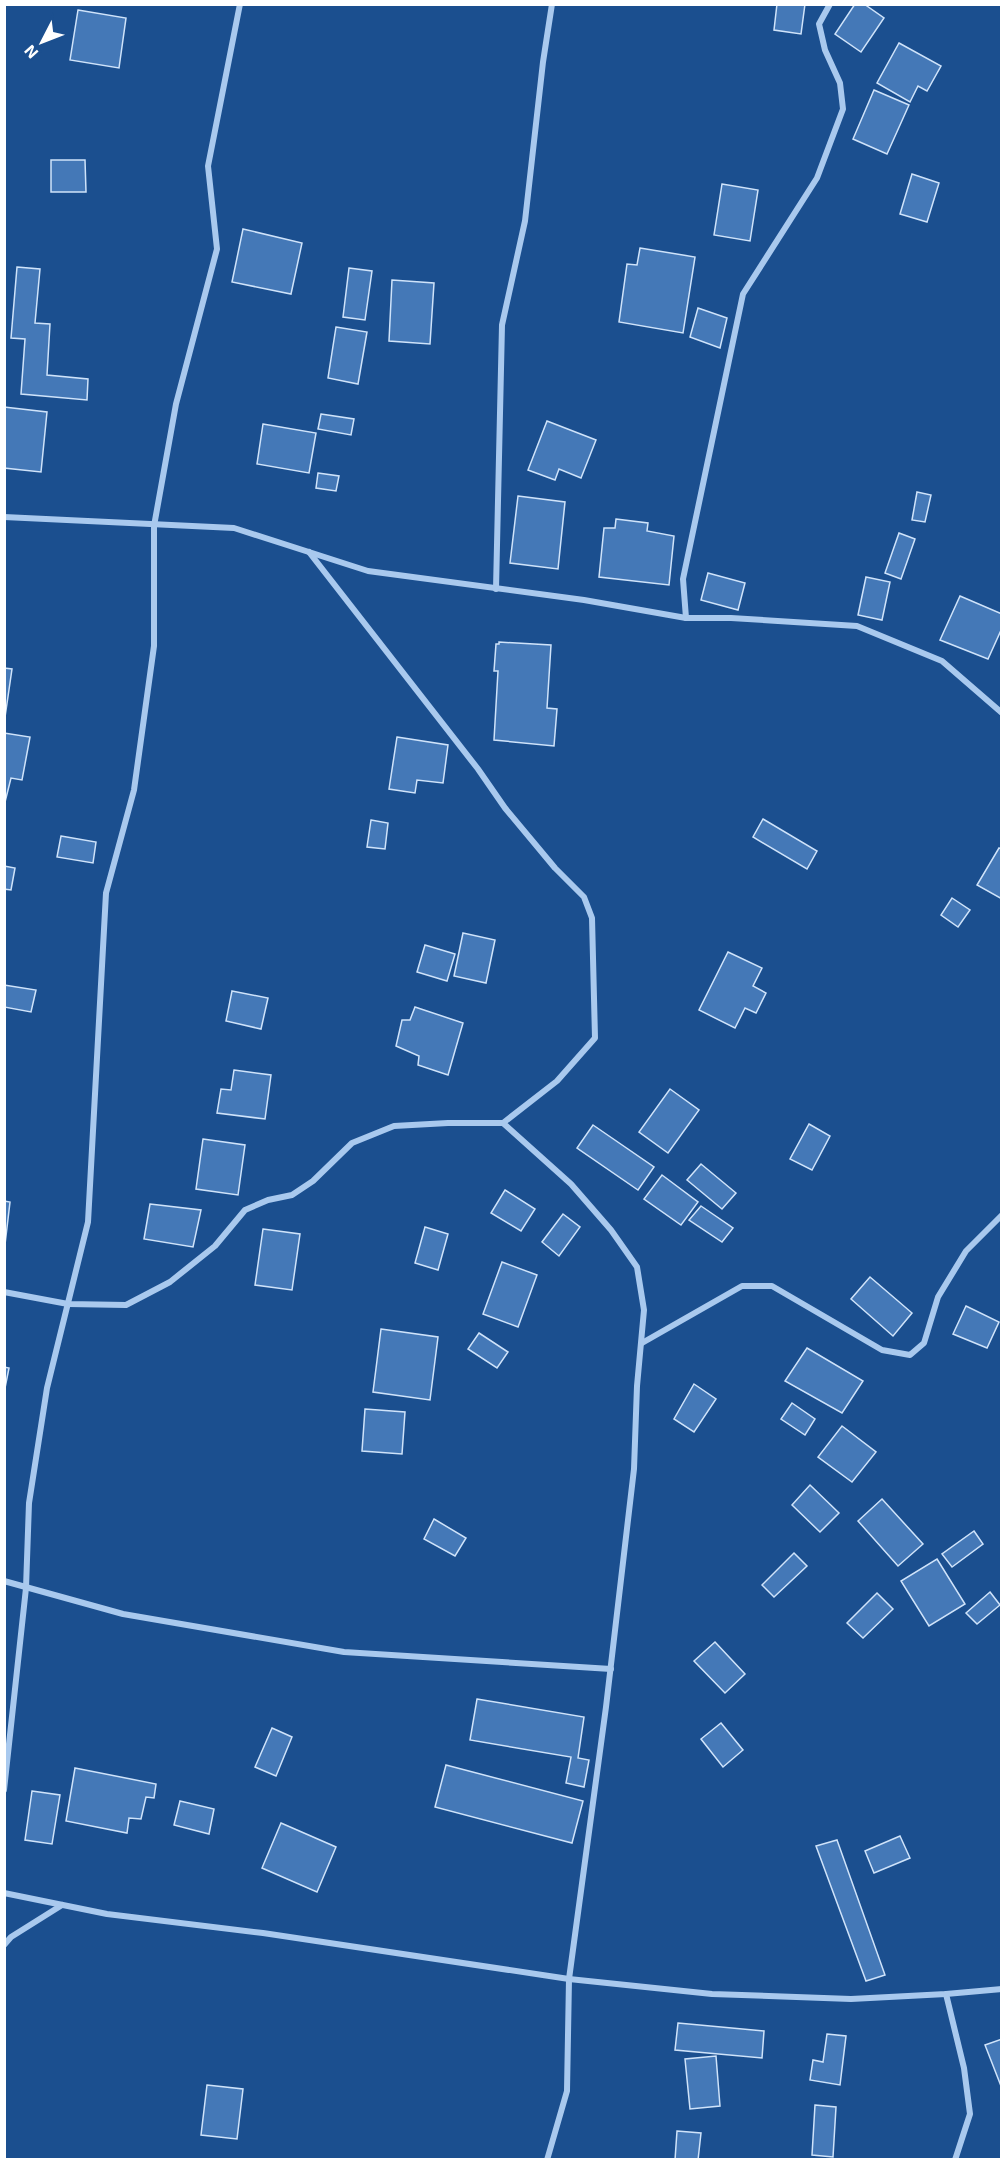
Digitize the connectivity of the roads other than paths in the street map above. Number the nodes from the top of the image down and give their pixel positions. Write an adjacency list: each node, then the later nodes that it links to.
1 (240, 4): 5 (street)
2 (552, 4): 7 (street)
3 (830, 4): 8 (street)
4 (4, 517): 5 (street)
5 (154, 526): 6 (street); 13 (street)
6 (309, 552): 7 (street); 10 (street)
7 (496, 589): 8 (street)
8 (686, 618): 9 (street)
9 (1002, 713)
10 (503, 1124): 13 (street); 14 (street)
11 (1002, 1215): 14 (street)
12 (4, 1292): 13 (street)
13 (68, 1304): 16 (street)
14 (642, 1343): 17 (street)
15 (4, 1581): 16 (street)
16 (26, 1588): 17 (street); 18 (street)
17 (611, 1669): 22 (street)
18 (4, 1790)
19 (4, 1893): 20 (street)
20 (62, 1905): 21 (street); 22 (street)
21 (4, 1945)
22 (569, 1979): 24 (street); 25 (street)
23 (1002, 1989): 24 (street)
24 (946, 1994): 26 (street)
25 (547, 2160)
26 (955, 2160)

